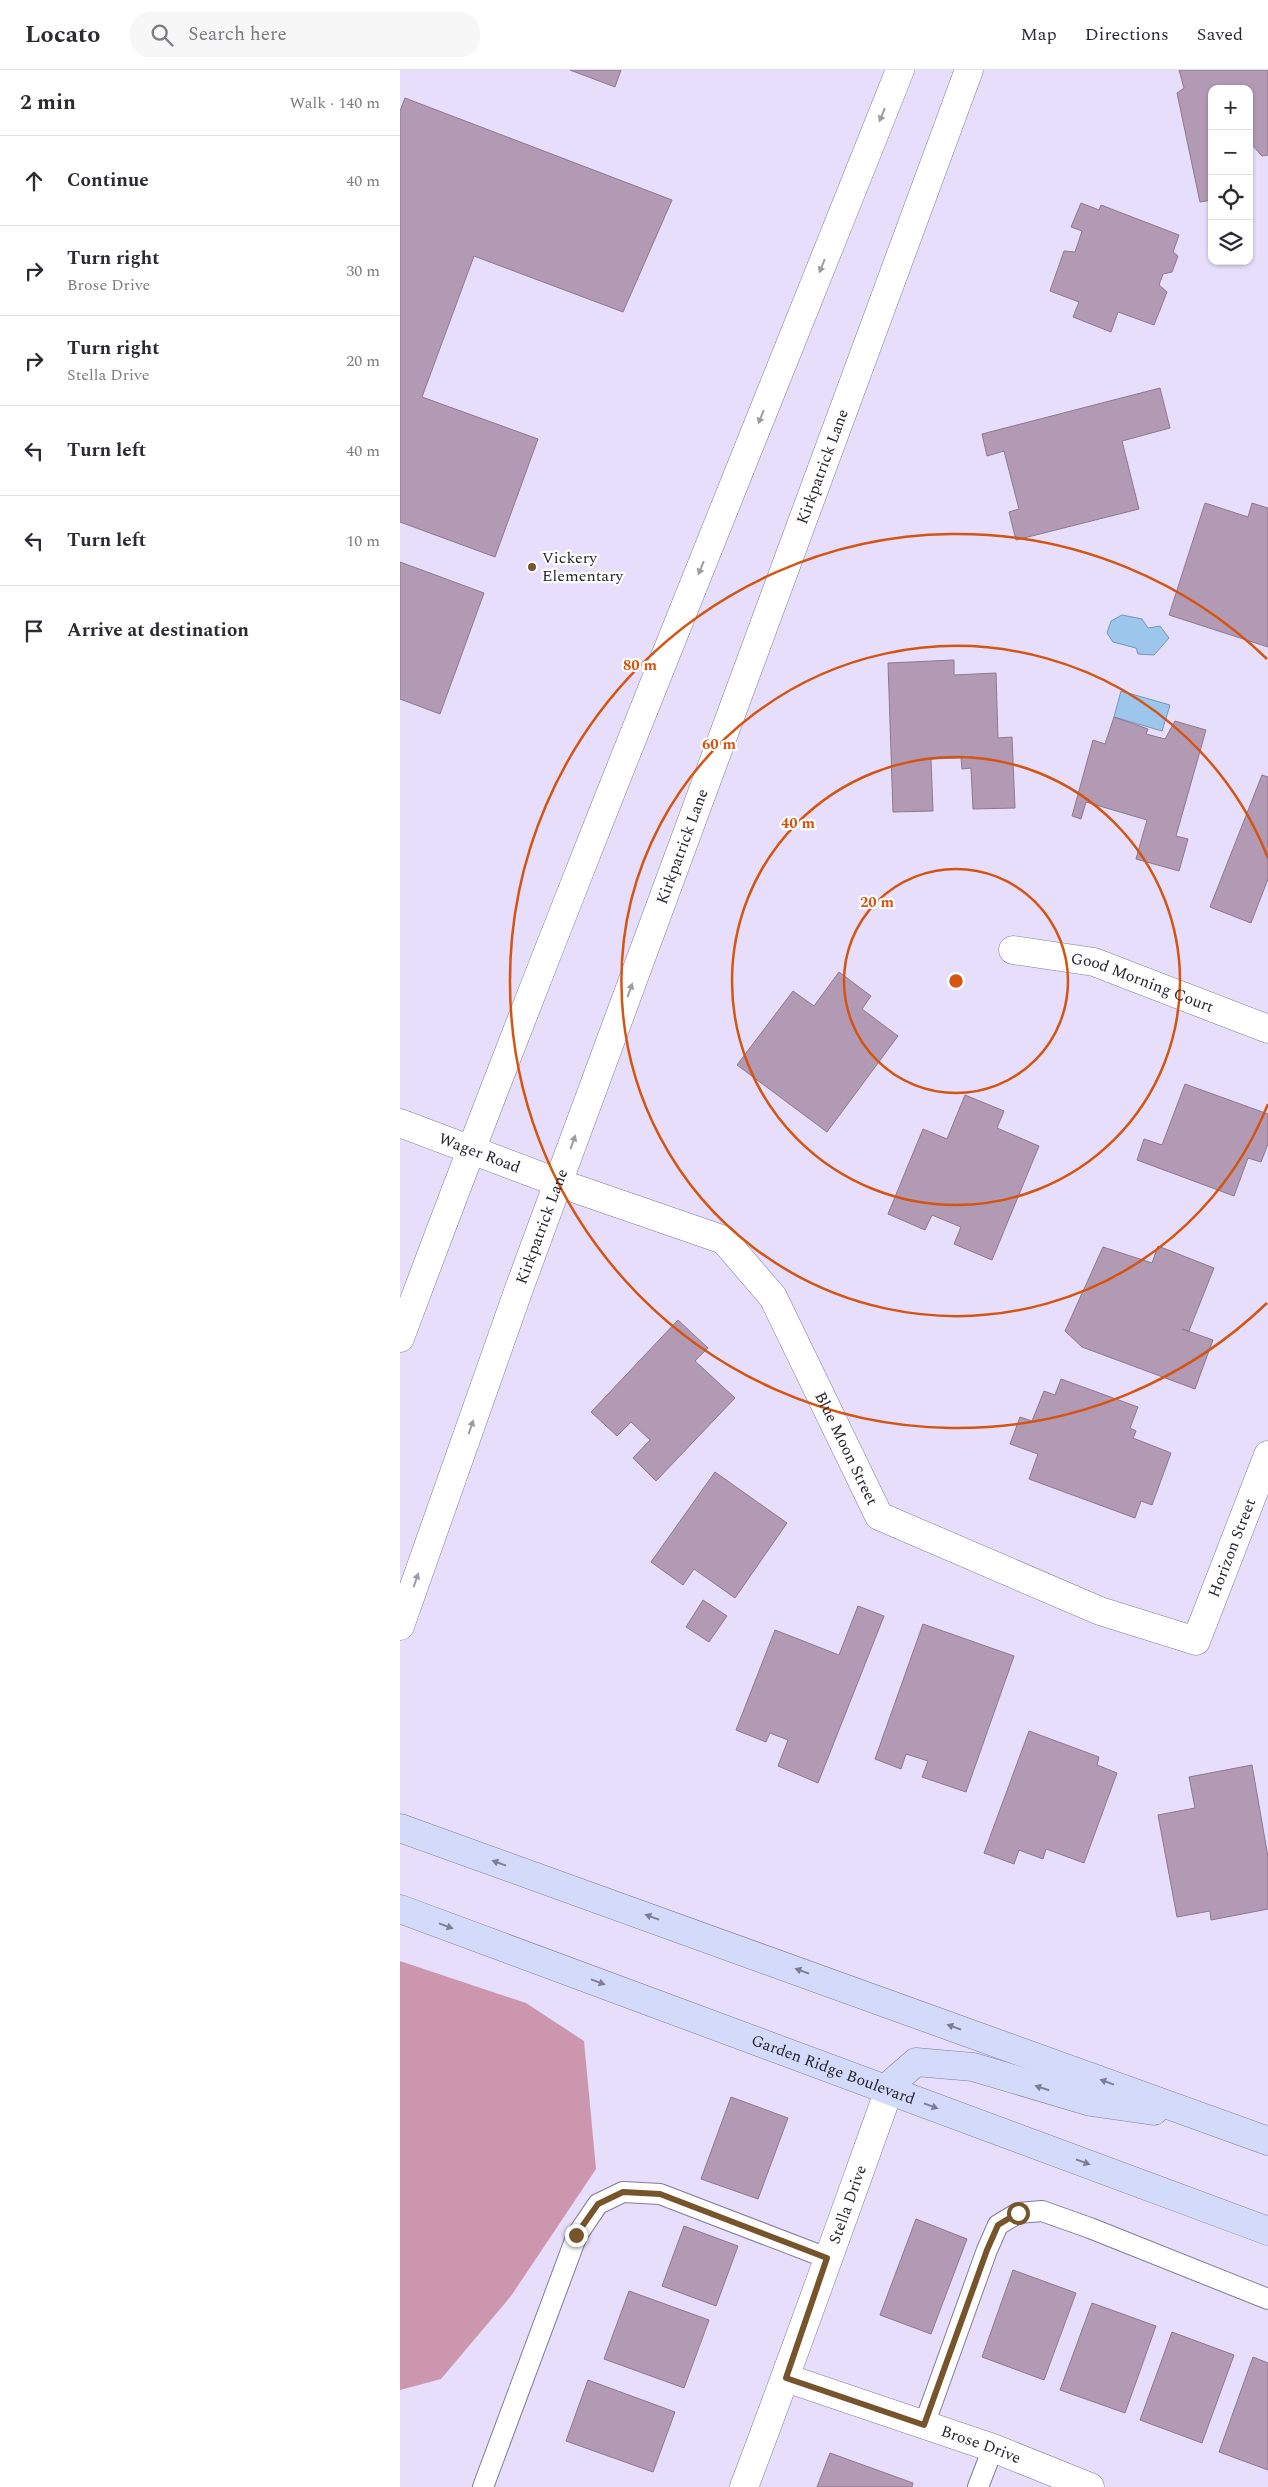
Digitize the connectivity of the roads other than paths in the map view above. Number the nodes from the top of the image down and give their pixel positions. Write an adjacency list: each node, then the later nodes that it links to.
1 (900, 70): 6 (street, one-way to 6)
2 (970, 70): 7 (street, Kirkpatrick Lane, one-way to 2)
3 (1013, 950): 4 (street, Good Morning Court)
4 (1268, 1029)
5 (400, 1123): 6 (street, Wager Road)
6 (472, 1149): 7 (street, Wager Road); 8 (street)
7 (559, 1183): 10 (street, Kirkpatrick Lane, one-way to 7); 11 (street, Blue Moon Street)
8 (400, 1338)
9 (1268, 1455): 11 (street, Horizon Street)
10 (400, 1626)
11 (1196, 1641)
12 (400, 1828): 15 (main road, one-way to 12)
13 (400, 1909): 14 (main road, Garden Ridge Boulevard, one-way to 14)
14 (889, 2090): 15 (main road, one-way to 14); 17 (main road, Garden Ridge Boulevard, one-way to 17); 18 (street, Stella Drive)
15 (1210, 2119): 16 (main road)
16 (1268, 2141)
17 (1268, 2230)
18 (827, 2258): 20 (street, Stella Drive); 23 (lane)
19 (1268, 2299): 21 (lane)
20 (786, 2378): 21 (street, Brose Drive); 24 (street, Stella Drive)
21 (924, 2425): 22 (street, Brose Drive)
22 (992, 2448): 25 (lane); 26 (street, Brose Drive)
23 (483, 2487)
24 (744, 2487)
25 (978, 2487)
26 (1090, 2487)

